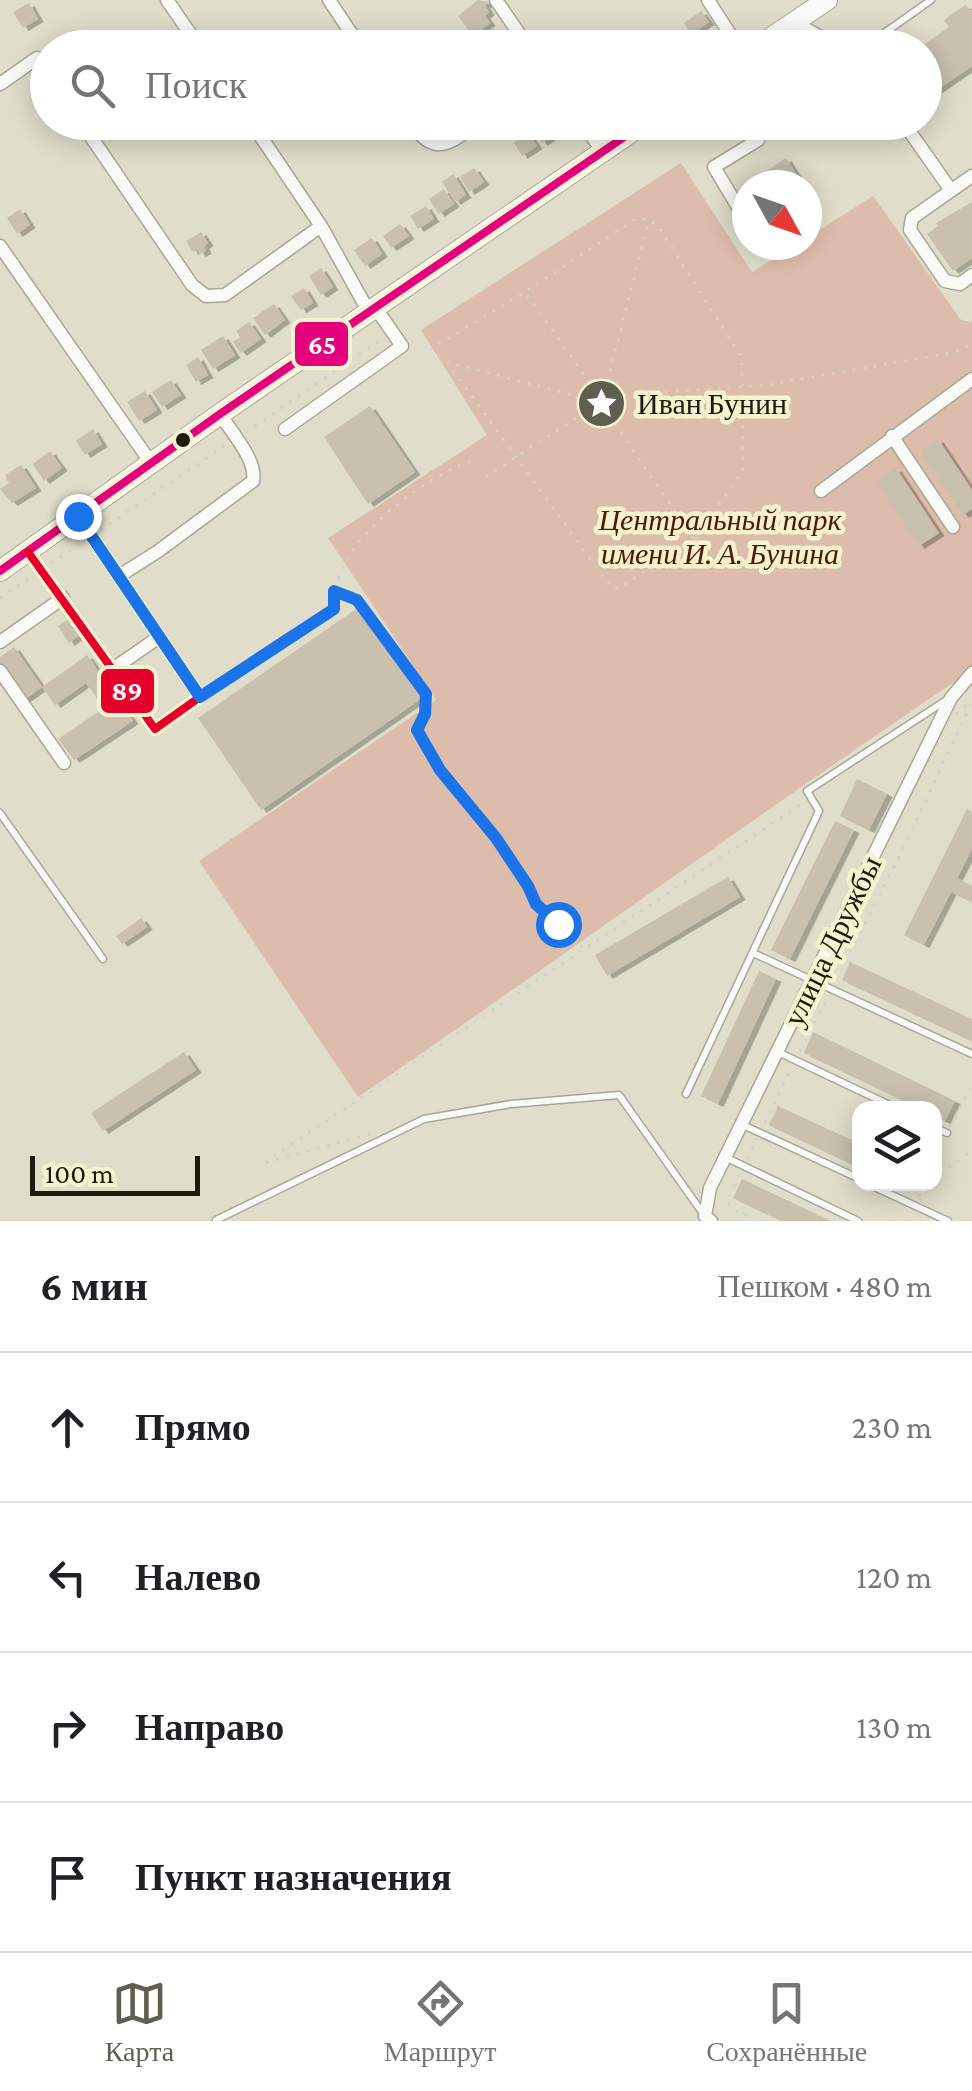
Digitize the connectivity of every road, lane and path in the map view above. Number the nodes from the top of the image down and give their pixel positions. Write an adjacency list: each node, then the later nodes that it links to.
1 (167, 0): 8 (street)
2 (329, 0): 9 (street)
3 (496, 0): 10 (street)
4 (708, 0): 11 (street)
5 (827, 0): 7 (main road)
6 (932, 0): 14 (lane)
7 (794, 22): 12 (main road); 13 (street)
8 (188, 30)
9 (349, 30)
10 (517, 30)
11 (727, 30)
12 (782, 30)
13 (808, 30)
14 (889, 30)
15 (30, 63): 16 (street)
16 (0, 84)
17 (93, 140): 30 (street)
18 (263, 140): 30 (street)
19 (427, 140): 20 (street)
20 (455, 140)
21 (595, 140): 25 (street)
22 (620, 140): 25 (main road)
23 (758, 140): 28 (street)
24 (916, 140): 27 (street)
25 (603, 152): 34 (main road)
26 (972, 176): 27 (street)
27 (950, 189): 32 (street)
28 (732, 197)
29 (649, 220): 33 (path); 39 (path); 40 (path)
30 (321, 226): 34 (street)
31 (0, 246): 52 (street)
32 (972, 275)
33 (525, 292): 37 (path); 41 (path)
34 (373, 312): 35 (street); 45 (main road)
35 (392, 332): 47 (street); 49 (path)
36 (972, 344): 39 (path)
37 (447, 362): 43 (path); 50 (path)
38 (972, 380): 48 (street)
39 (744, 385): 42 (path); 58 (path)
40 (604, 390): 41 (path); 42 (path)
41 (596, 392): 43 (path)
42 (613, 396): 46 (path)
43 (591, 400): 44 (path)
44 (592, 408): 46 (path); 50 (path)
45 (220, 414): 49 (street); 52 (main road)
46 (608, 414): 58 (path)
47 (284, 429)
48 (892, 436): 54 (street); 56 (street)
49 (235, 438): 57 (path); 63 (street)
50 (515, 457): 53 (path); 58 (path)
51 (476, 459): 64 (path)
52 (151, 463): 55 (main road)
53 (486, 476)
54 (822, 490)
55 (78, 516): 57 (street); 59 (main road)
56 (953, 527)
57 (92, 536): 61 (path); 63 (street)
58 (695, 540): 60 (path)
59 (28, 552): 61 (street); 62 (main road)
60 (705, 555)
61 (42, 570): 65 (path); 66 (street)
62 (0, 571)
63 (119, 576): 68 (street)
64 (334, 591): 67 (path); 79 (path)
65 (0, 598)
66 (64, 598): 69 (street); 70 (street)
67 (334, 609): 73 (lane)
68 (159, 637): 70 (street); 73 (street)
69 (0, 642)
70 (113, 669): 73 (street)
71 (0, 671): 76 (street)
72 (972, 672): 74 (street, улица Дружбы)
73 (200, 697)
74 (950, 698): 77 (lane); 82 (street, улица Дружбы)
75 (972, 703): 83 (path)
76 (64, 763)
77 (810, 798): 79 (path); 80 (lane)
78 (0, 813): 81 (lane)
79 (585, 950): 94 (path)
80 (752, 952): 82 (lane); 88 (lane)
81 (103, 959)
82 (812, 980): 83 (lane); 84 (street, улица Дружбы)
83 (831, 990): 85 (lane); 86 (path)
84 (777, 1052): 86 (lane); 90 (street, улица Дружбы)
85 (972, 1054)
86 (796, 1060): 89 (lane); 92 (path)
87 (972, 1084): 93 (path)
88 (686, 1094)
89 (881, 1101)
90 (742, 1124): 92 (lane); 97 (street, улица Дружбы)
91 (942, 1130): 93 (lane)
92 (760, 1133): 98 (path); 99 (lane)
93 (948, 1133): 95 (path)
94 (370, 1134)
95 (942, 1145)
96 (972, 1151): 100 (path)
97 (726, 1157): 98 (lane); 105 (street, улица Дружбы)
98 (744, 1166): 107 (path); 108 (lane)
99 (852, 1175)
100 (942, 1176)
101 (883, 1191): 104 (lane)
102 (921, 1191): 104 (path)
103 (927, 1191): 104 (path)
104 (914, 1205): 109 (lane)
105 (708, 1218): 106 (lane)
106 (216, 1220)
107 (758, 1221)
108 (858, 1221)
109 (948, 1221)

